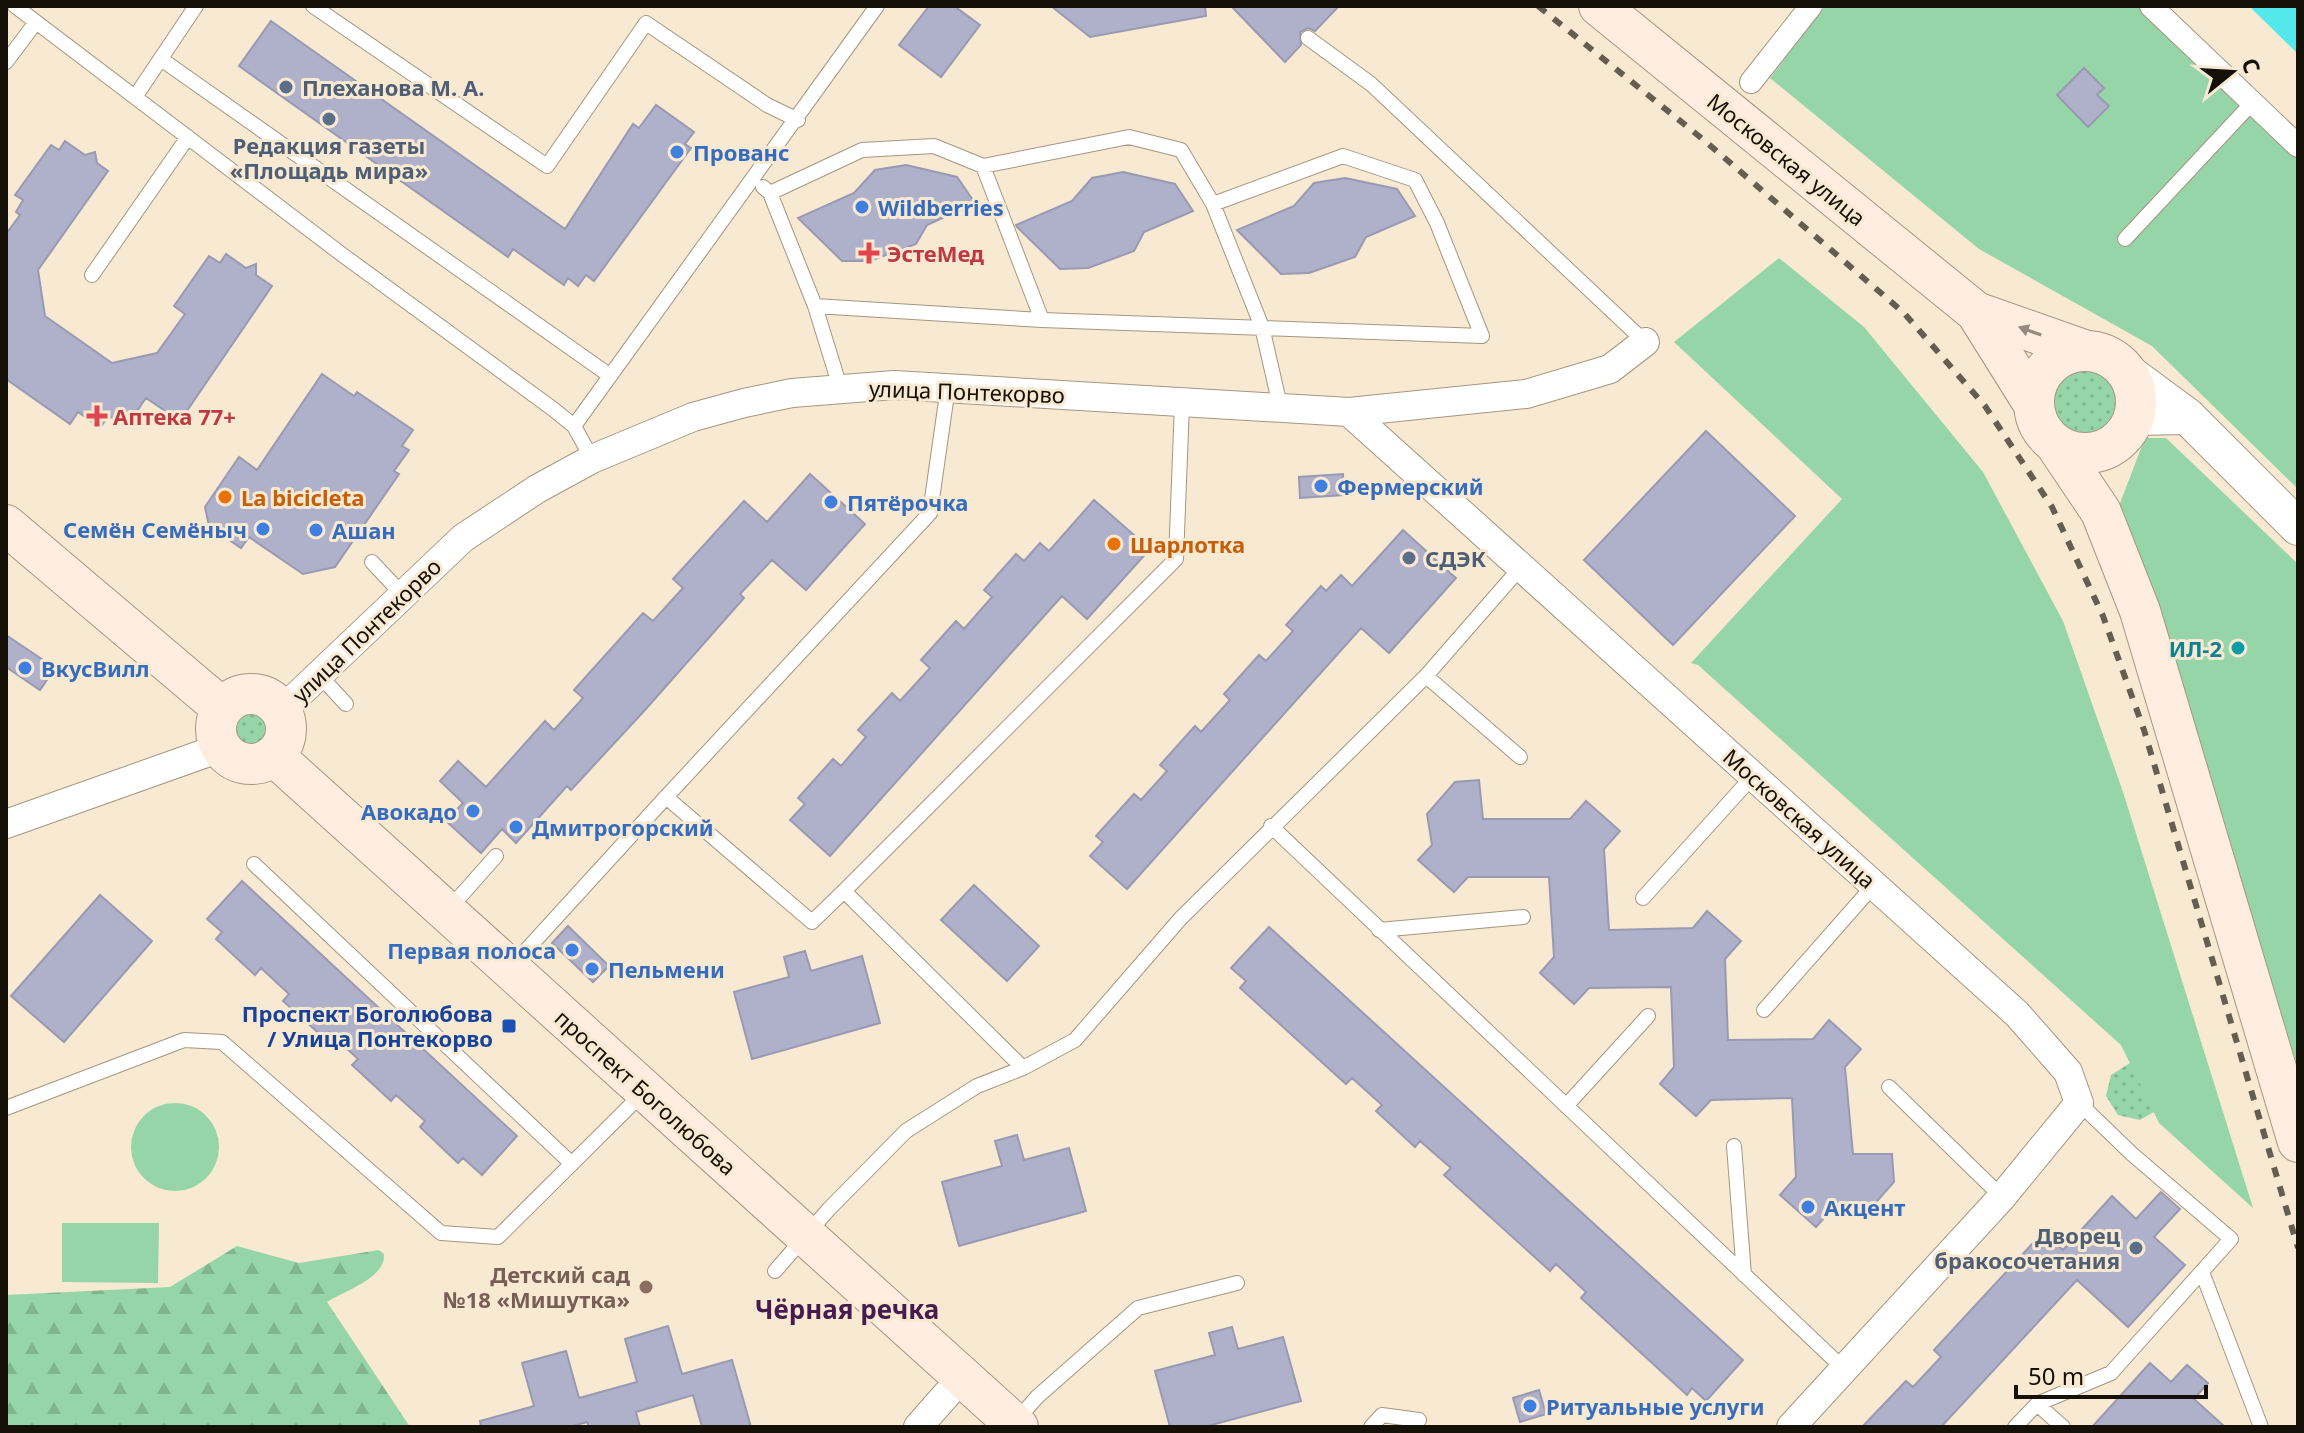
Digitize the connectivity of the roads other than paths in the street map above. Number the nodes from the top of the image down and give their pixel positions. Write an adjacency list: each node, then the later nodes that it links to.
1 (15, 6): 8 (lane)
2 (196, 6): 10 (lane)
3 (313, 6): 15 (lane)
4 (877, 6): 15 (lane)
5 (1599, 6): 25 (main road, Московская улица)
6 (1811, 6): 12 (street)
7 (2151, 6): 14 (street)
8 (36, 22): 11 (lane); 13 (lane)
9 (1308, 38): 28 (lane)
10 (161, 59): 13 (lane); 31 (lane)
11 (6, 62)
12 (1751, 82)
13 (135, 97): 16 (lane)
14 (2253, 102): 17 (street); 22 (lane)
15 (798, 120): 19 (lane)
16 (188, 137): 23 (lane); 39 (lane)
17 (2298, 146)
18 (983, 166): 20 (lane); 21 (lane); 26 (lane)
19 (755, 178): 20 (lane); 31 (lane)
20 (770, 193): 24 (lane)
21 (1213, 204): 27 (lane); 27 (lane)
22 (2125, 239)
23 (92, 275)
24 (815, 306): 26 (lane); 32 (lane)
25 (1976, 312): 29 (main road, one-way to 25); 34 (main road)
26 (1042, 320): 27 (lane)
27 (1262, 327): 36 (lane)
28 (1645, 342): 37 (street, улица Понтекорво)
29 (2084, 350): 30 (main road); 34 (main road)
30 (2126, 371): 38 (street); 40 (main road)
31 (609, 375): 39 (lane)
32 (840, 387): 33 (street, улица Понтекорво); 42 (street, улица Понтекорво)
33 (948, 387): 35 (street, улица Понтекорво); 58 (lane)
34 (2033, 403): 41 (main road)
35 (1182, 404): 36 (street, улица Понтекорво); 64 (lane)
36 (1281, 410): 37 (street, улица Понтекорво)
37 (1349, 412): 47 (street, Московская улица)
38 (2187, 416): 40 (street); 45 (street)
39 (574, 426): 42 (lane)
40 (2126, 430): 41 (main road); 43 (main road)
41 (2056, 445): 43 (main road)
42 (592, 459): 48 (street, улица Понтекорво)
43 (2101, 512): 78 (main road)
44 (6, 525): 52 (main road)
45 (2298, 527)
46 (372, 562): 48 (lane)
47 (1521, 567): 49 (lane); 57 (street, Московская улица)
48 (401, 593): 50 (street, улица Понтекорво)
49 (1426, 676): 56 (lane); 60 (lane)
50 (321, 677): 51 (lane); 53 (street, улица Понтекорво)
51 (346, 704)
52 (222, 708): 53 (main road); 54 (main road)
53 (281, 711): 55 (main road)
54 (220, 748): 55 (main road); 59 (street)
55 (274, 756): 66 (main road, проспект Боголюбова)
56 (1520, 757)
57 (1753, 776): 63 (street, Московская улица); 65 (lane)
58 (666, 797): 64 (lane); 69 (lane)
59 (6, 824)
60 (1271, 826): 68 (lane); 72 (lane)
61 (496, 856): 66 (lane)
62 (254, 864): 80 (lane)
63 (1874, 885): 70 (lane); 75 (street, Московская улица)
64 (844, 891): 72 (lane)
65 (1643, 898)
66 (446, 912): 69 (main road, проспект Боголюбова)
67 (1523, 917): 68 (lane)
68 (1379, 930): 76 (lane)
69 (509, 969): 74 (main road, проспект Боголюбова)
70 (1764, 1010)
71 (1648, 1016): 76 (lane)
72 (1023, 1068): 82 (lane)
73 (1889, 1087): 81 (lane)
74 (645, 1091): 80 (lane); 82 (main road, проспект Боголюбова)
75 (2079, 1103): 81 (street); 84 (lane, Московская улица)
76 (1566, 1106): 85 (lane)
77 (6, 1108): 80 (lane)
78 (2298, 1142)
79 (1734, 1146): 85 (lane)
80 (572, 1164)
81 (2002, 1197): 87 (street)
82 (806, 1236): 83 (lane); 88 (main road, проспект Боголюбова)
83 (775, 1271)
84 (2202, 1272): 89 (lane); 97 (lane)
85 (1744, 1275): 87 (lane)
86 (1237, 1283): 91 (lane)
87 (1844, 1369): 94 (street)
88 (962, 1377): 91 (main road, проспект Боголюбова); 92 (street)
89 (2037, 1404): 95 (lane); 96 (lane)
90 (1419, 1420): 93 (lane)
91 (1016, 1425)
92 (918, 1427)
93 (1371, 1427)
94 (1791, 1427)
95 (2015, 1427)
96 (2063, 1427)
97 (2261, 1427)

